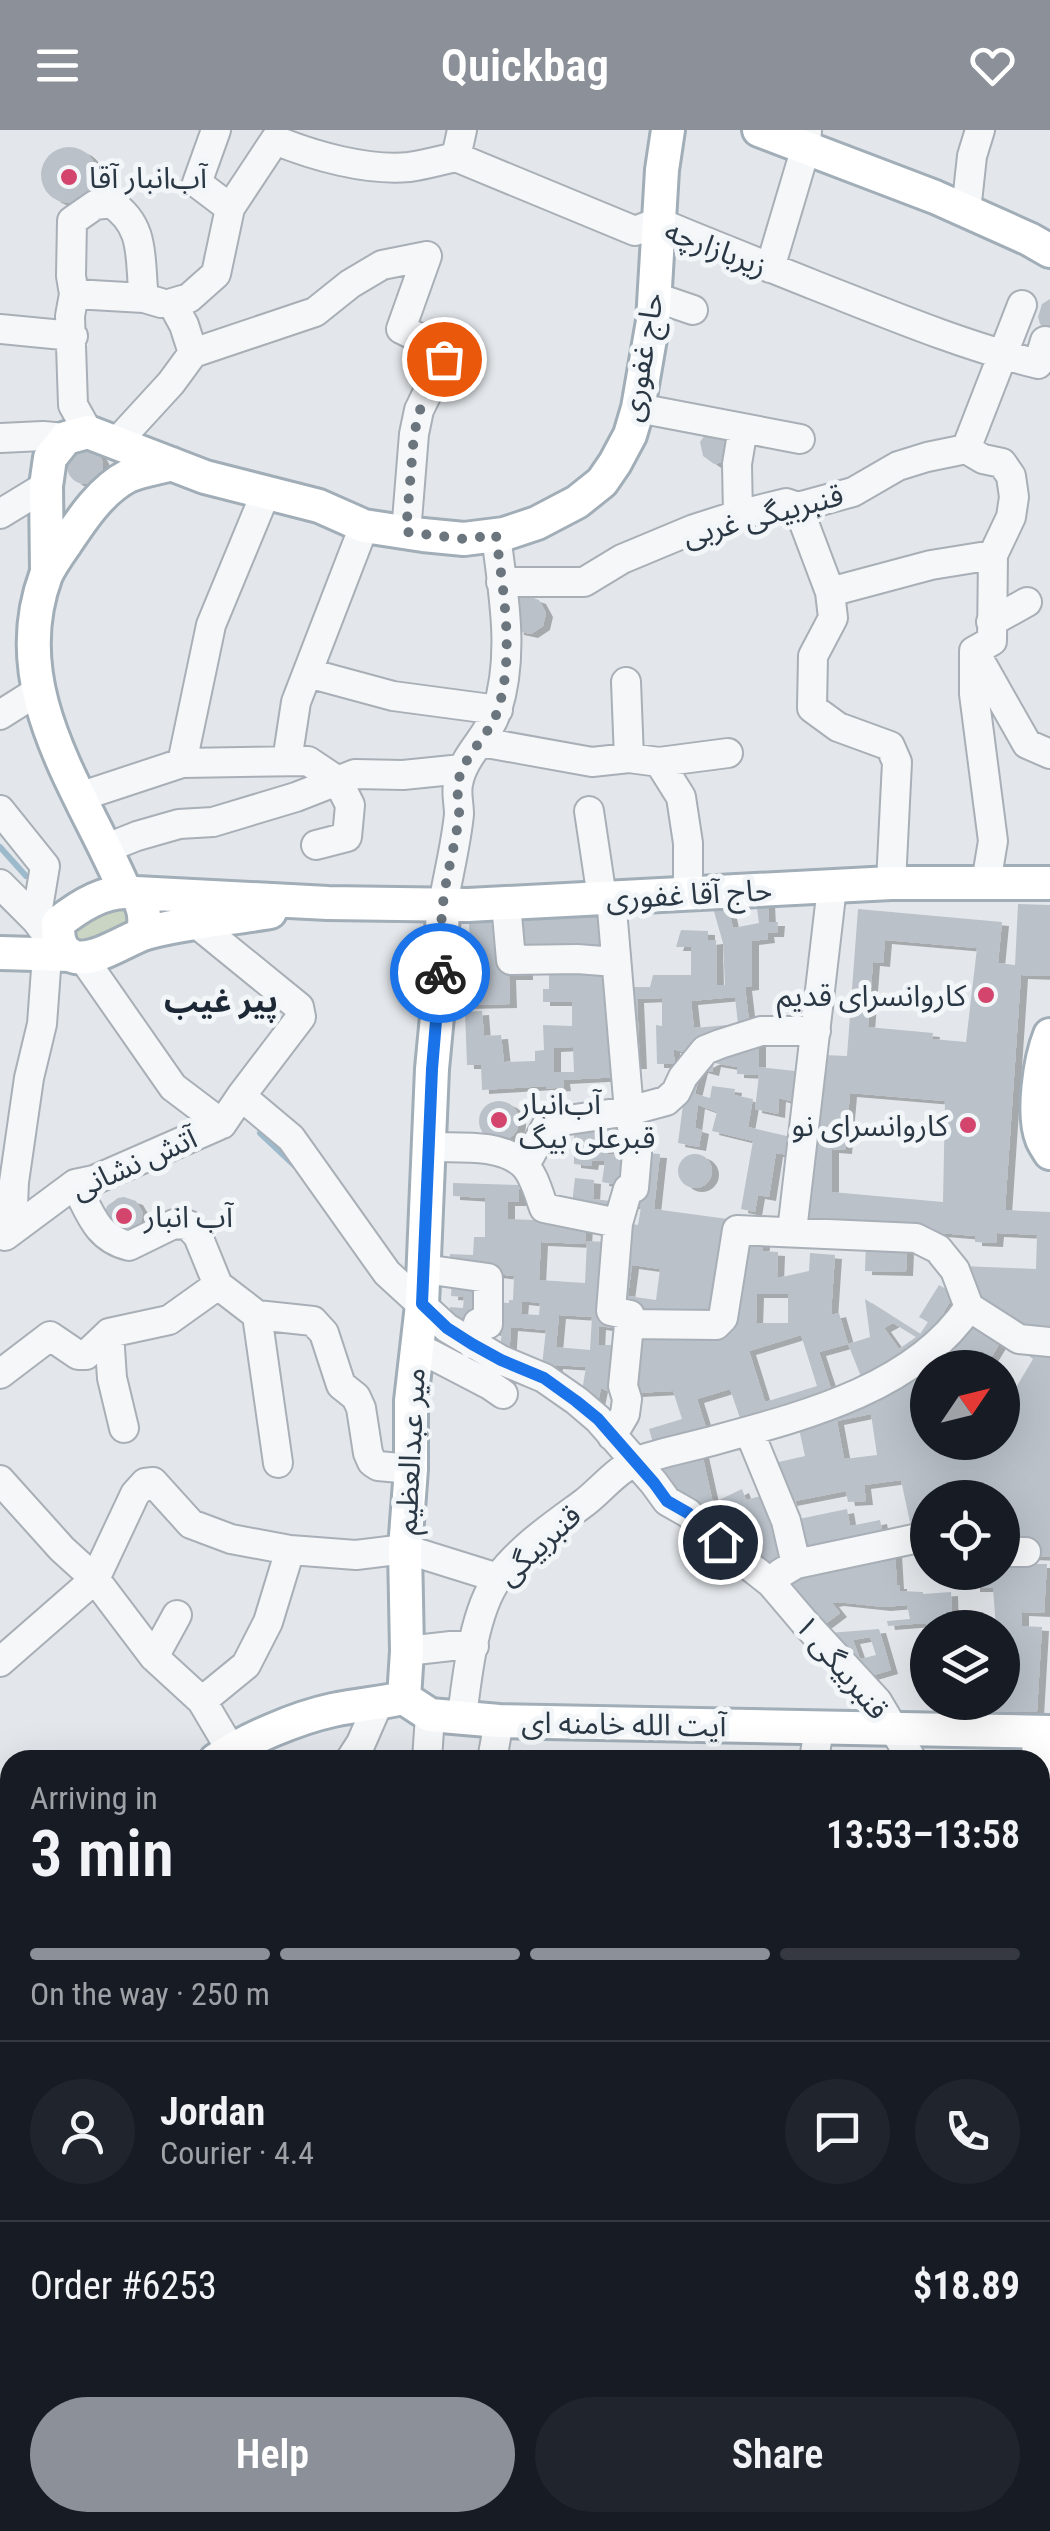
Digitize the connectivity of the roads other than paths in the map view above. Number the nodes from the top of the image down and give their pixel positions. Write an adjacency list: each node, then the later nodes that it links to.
1 (216, 130): 7 (street)
2 (668, 130): 9 (main road, حاج غفوری)
3 (759, 130): 5 (main road)
4 (980, 130): 8 (street)
5 (807, 139): 8 (main road); 13 (street)
6 (459, 143): 7 (street); 9 (street, زیربازارچه)
7 (230, 208): 17 (street)
8 (966, 211): 10 (main road)
9 (658, 222): 13 (street, زیربازارچه); 15 (main road, حاج غفوری)
10 (1006, 229): 11 (main road); 12 (main road)
11 (1050, 234)
12 (1050, 251)
13 (770, 268): 24 (street, زیربازارچه)
14 (74, 294): 16 (street); 16 (street); 21 (street)
15 (655, 296): 19 (street); 25 (main road, حاج غفوری)
16 (144, 298): 17 (street)
17 (172, 302): 23 (street)
18 (1022, 304): 24 (street)
19 (694, 310)
20 (0, 329): 21 (street)
21 (72, 336): 28 (street)
22 (1050, 342): 24 (street, زیربازارچه)
23 (192, 353): 28 (street); 38 (street)
24 (1003, 355): 30 (street)
25 (638, 408): 26 (street); 39 (main road, حاج غفوری)
26 (743, 428): 29 (street); 36 (street)
27 (0, 438): 28 (street)
28 (90, 438): 31 (main road, حاج غفوری); 32 (main road)
29 (800, 439)
30 (966, 449): 34 (street, قنبربیگی غربی); 40 (street)
31 (172, 464): 33 (main road, حاج غفوری); 41 (main road)
32 (46, 486): 35 (street); 41 (main road)
33 (266, 492): 37 (main road, حاج غفوری); 58 (street)
34 (798, 507): 36 (street, قنبربیگی غربی); 43 (street)
35 (0, 514)
36 (738, 514): 42 (street, قنبربیگی غربی)
37 (364, 526): 38 (main road, حاج غفوری); 47 (street)
38 (406, 532): 39 (main road, حاج غفوری)
39 (496, 535): 42 (street)
40 (992, 556): 43 (street); 45 (street)
41 (47, 571): 49 (main road)
42 (501, 582): 50 (street)
43 (830, 592): 69 (street)
44 (1026, 602): 45 (street)
45 (992, 622): 46 (street)
46 (974, 651): 54 (street); 66 (street)
47 (308, 673): 50 (street); 56 (street)
48 (626, 682): 55 (street)
49 (38, 691): 51 (street); 61 (main road)
50 (498, 710): 52 (street)
51 (0, 715)
52 (481, 742): 55 (street); 59 (street)
53 (728, 754): 57 (street)
54 (1050, 754)
55 (629, 758): 57 (street)
56 (287, 761): 58 (street); 60 (street)
57 (659, 762): 72 (street)
58 (182, 763): 61 (street)
59 (462, 769): 60 (street); 76 (street)
60 (338, 781): 64 (street); 65 (street)
61 (83, 804): 65 (main road); 71 (main road)
62 (0, 810): 79 (street)
63 (589, 811): 73 (street)
64 (316, 845)
65 (107, 848): 71 (main road)
66 (986, 883): 67 (main road, حاج آقا غفوری); 69 (main road, حاج آقا غفوری)
67 (1050, 883)
68 (0, 884): 79 (street)
69 (891, 884): 70 (main road, حاج آقا غفوری)
70 (832, 886): 72 (main road, حاج آقا غفوری); 84 (street)
71 (119, 894): 74 (main road, حاج آقا غفوری); 78 (main road); 79 (main road)
72 (688, 894): 73 (main road, حاج آقا غفوری)
73 (607, 898): 75 (main road, حاج آقا غفوری); 82 (street)
74 (328, 903): 76 (main road, حاج آقا غفوری); 77 (main road, حاج آقا غفوری)
75 (506, 903): 76 (main road, حاج آقا غفوری); 82 (street)
76 (443, 905): 88 (main road, میر عبدالعظیم)
77 (197, 924): 78 (main road, حاج آقا غفوری); 85 (street)
78 (142, 934): 79 (main road, حاج آقا غفوری)
79 (56, 939): 80 (main road, حاج آقا غفوری); 81 (main road, حاج آقا غفوری); 87 (street); 94 (street)
80 (0, 940)
81 (0, 952)
82 (616, 962): 86 (street)
83 (1050, 1035): 89 (main road)
84 (815, 1039): 86 (street); 93 (street)
85 (242, 1096): 87 (street); 97 (street, قنبربیگی ۱)
86 (628, 1111): 90 (street); 92 (street)
87 (222, 1124): 91 (street, آتش نشانی)
88 (428, 1147): 90 (street); 95 (main road, میر عبدالعظیم)
89 (1050, 1153)
90 (525, 1165): 92 (street)
91 (76, 1184): 94 (street, آتش نشانی); 96 (street)
92 (618, 1223): 100 (street)
93 (792, 1231): 98 (street); 100 (street)
94 (6, 1235)
95 (424, 1269): 97 (main road, میر عبدالعظیم); 103 (street)
96 (218, 1285): 99 (street); 101 (street)
97 (422, 1304): 103 (street, قنبربیگی ۱); 104 (main road, میر عبدالعظیم)
98 (969, 1307): 102 (street); 108 (street)
99 (258, 1315): 111 (street); 112 (street)
100 (628, 1324): 109 (street)
101 (109, 1333): 105 (street); 107 (street)
102 (1050, 1342)
103 (472, 1344): 106 (street, قنبربیگی ۱)
104 (417, 1348): 106 (street); 112 (main road, میر عبدالعظیم)
105 (0, 1374)
106 (498, 1380): 109 (street, قنبربیگی ۱)
107 (124, 1428)
108 (749, 1431): 110 (street); 117 (street)
109 (612, 1436): 110 (street, قنبربیگی ۱)
110 (634, 1462): 118 (street, قنبربیگی); 120 (street, قنبربیگی ۱)
111 (278, 1463)
112 (410, 1470): 115 (main road, میر عبدالعظیم)
113 (1, 1484): 119 (street)
114 (910, 1540): 117 (street)
115 (404, 1549): 116 (street); 118 (street); 123 (main road, میر عبدالعظیم)
116 (290, 1550): 119 (street); 126 (street)
117 (796, 1564): 120 (street)
118 (498, 1578): 122 (street, قنبربیگی)
119 (94, 1579): 124 (street); 125 (street)
120 (771, 1583): 129 (street, قنبربیگی ۱)
121 (176, 1616): 124 (street)
122 (474, 1646): 123 (street); 127 (street, قنبربیگی)
123 (408, 1651): 127 (main road, میر عبدالعظیم)
124 (154, 1657): 126 (street)
125 (0, 1662)
126 (202, 1700): 132 (street)
127 (418, 1708): 128 (main road, آیت الله خامنه ای); 133 (main road, آیت الله خامنه ای); 134 (street); 135 (street)
128 (499, 1721): 131 (main road, آیت الله خامنه ای); 136 (street)
129 (894, 1730): 130 (main road, آیت الله خامنه ای); 131 (main road, آیت الله خامنه ای); 137 (street, قنبربیگی ۱)
130 (1043, 1732)
131 (817, 1744)
132 (221, 1750)
133 (234, 1750)
134 (356, 1750)
135 (425, 1750)
136 (494, 1750)
137 (906, 1750)

